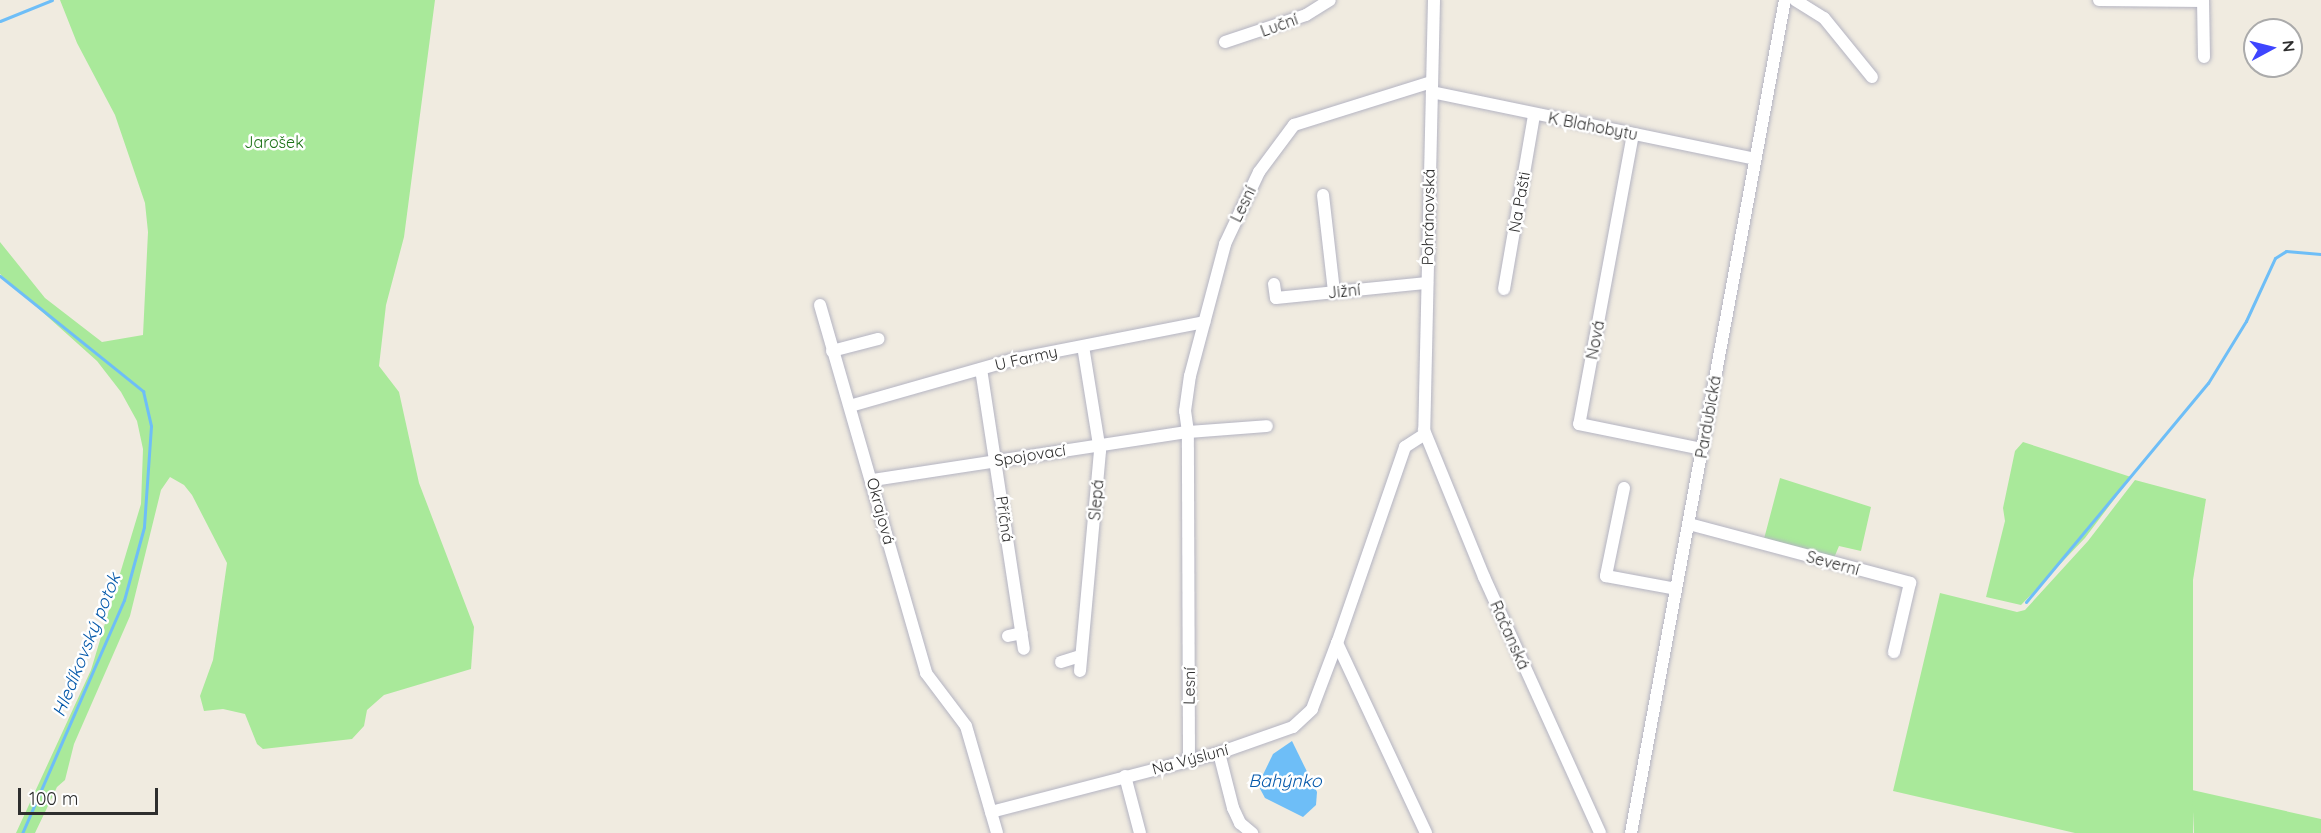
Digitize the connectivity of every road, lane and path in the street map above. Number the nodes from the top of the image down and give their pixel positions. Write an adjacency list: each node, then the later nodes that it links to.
1 (1330, 0): 8 (street, Luční)
2 (1434, 0): 11 (street, Pohránovská)
3 (1785, 0): 14 (street, Pardubická)
4 (1795, 0): 10 (street)
5 (2099, 0): 7 (street)
6 (2203, 0): 7 (street); 9 (street)
7 (2113, 2)
8 (1225, 42)
9 (2204, 57)
10 (1872, 78)
11 (1431, 87): 12 (street, K Blahobytu); 16 (street, Pohránovská); 21 (street, Lesní)
12 (1534, 115): 13 (street, K Blahobytu); 18 (street, Na Pašti)
13 (1633, 134): 14 (street, K Blahobytu); 31 (street, Nová)
14 (1755, 159): 31 (street, Pardubická)
15 (1323, 195): 19 (street)
16 (1427, 283): 19 (street, Jižní); 29 (street, Pohránovská)
17 (1274, 284): 19 (street, Jižní)
18 (1504, 289)
19 (1334, 292)
20 (820, 305): 24 (street, Okrajová)
21 (1204, 322): 23 (street, U Farmy); 28 (street, Lesní)
22 (878, 339): 24 (street)
23 (1083, 346): 25 (street, U Farmy); 30 (street, Slepá)
24 (832, 351): 26 (street, Okrajová)
25 (981, 369): 26 (street, U Farmy); 32 (street, Příčná)
26 (850, 406): 33 (street, Okrajová)
27 (1267, 426): 28 (street)
28 (1188, 432): 30 (street, Spojovací); 46 (street, Lesní)
29 (1425, 434): 39 (street, Na Výsluní); 53 (street, Račanská)
30 (1099, 444): 32 (street, Spojovací); 42 (street, Slepá)
31 (1702, 449): 35 (street, Pardubická)
32 (996, 460): 33 (street, Spojovací); 37 (street, Příčná)
33 (873, 480): 48 (street, Okrajová)
34 (1624, 488): 36 (street)
35 (1689, 524): 36 (street, Pardubická); 41 (street, Severní)
36 (1676, 589): 54 (street, Pardubická)
37 (1022, 633): 38 (street); 40 (street, Příčná)
38 (1008, 636)
39 (1337, 643): 45 (street, Na Výsluní); 52 (street)
40 (1024, 649)
41 (1894, 652)
42 (1081, 656): 43 (street); 44 (street, Slepá)
43 (1061, 662)
44 (1080, 671)
45 (1219, 753): 46 (street, Na Výsluní); 51 (street)
46 (1189, 760): 47 (street, Na Výsluní)
47 (1125, 776): 48 (street, Na Výsluní); 50 (street)
48 (991, 812): 49 (street, Okrajová)
49 (997, 833)
50 (1140, 833)
51 (1252, 833)
52 (1426, 833)
53 (1600, 833)
54 (1631, 833)

